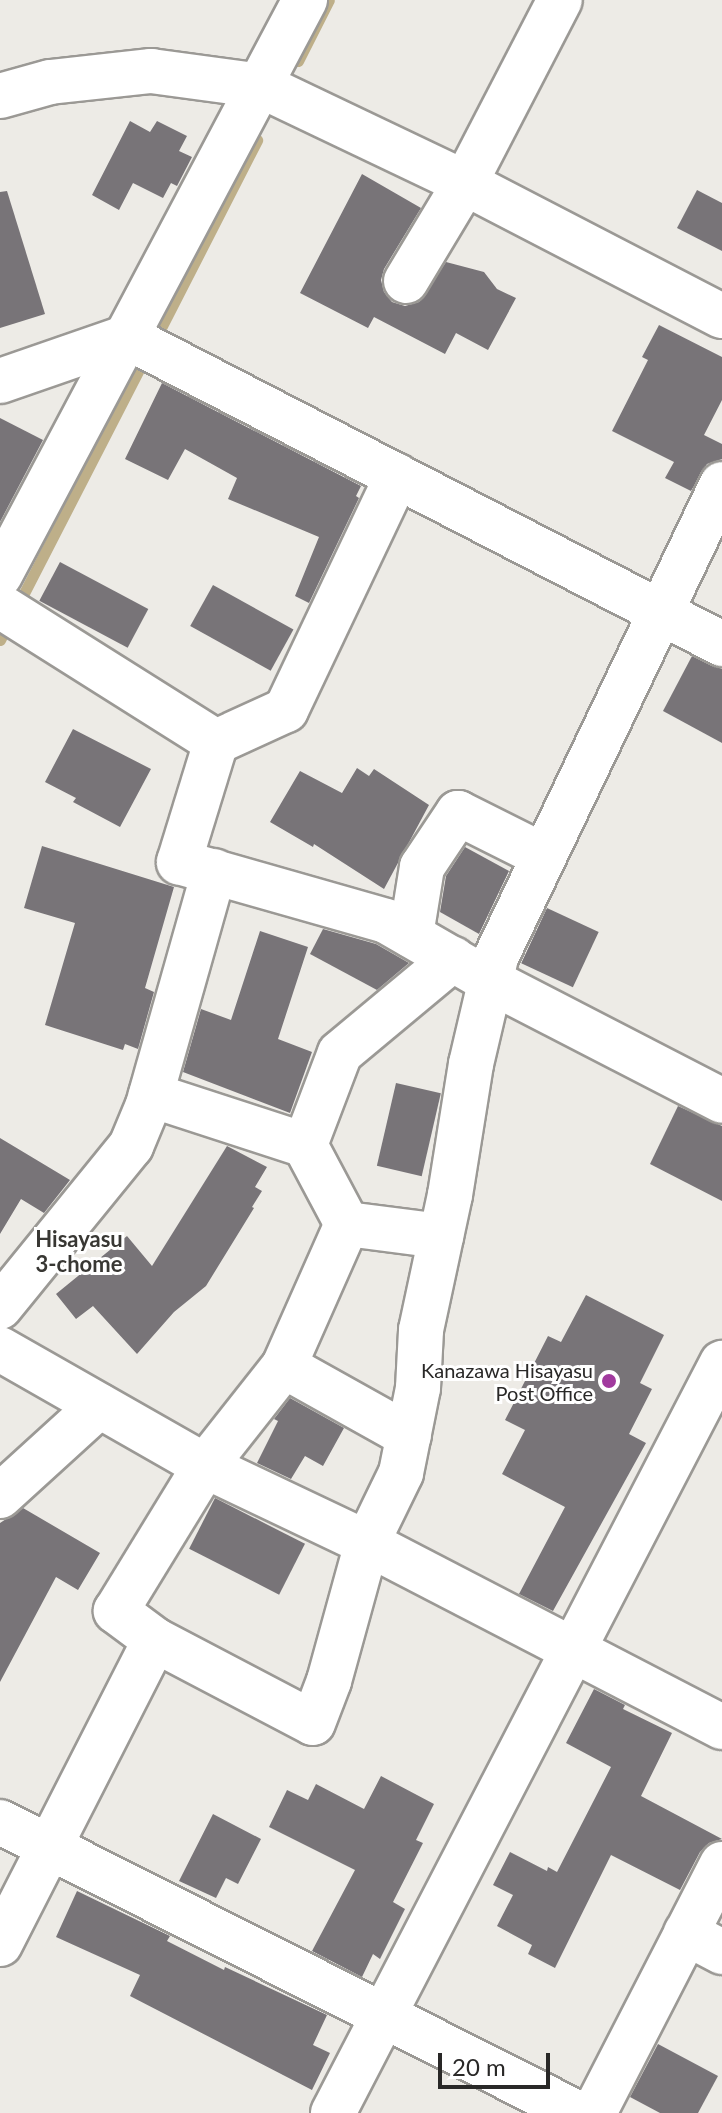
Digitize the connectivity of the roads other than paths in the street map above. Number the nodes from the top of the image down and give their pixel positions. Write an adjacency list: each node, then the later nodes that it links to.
1 (305, 0): 3 (street)
2 (560, 0): 5 (street)
3 (262, 86): 4 (street); 5 (street); 8 (street)
4 (0, 96)
5 (465, 183): 6 (street); 7 (street)
6 (406, 281)
7 (722, 316)
8 (127, 337): 9 (street); 10 (street); 12 (street)
9 (0, 381)
10 (397, 476): 14 (street); 16 (street)
11 (722, 484): 14 (street)
12 (0, 575)
13 (0, 606): 16 (street)
14 (662, 613): 15 (street); 17 (street)
15 (722, 644)
16 (216, 742): 18 (street)
17 (544, 856): 19 (street); 21 (street)
18 (214, 871): 19 (street); 22 (street)
19 (411, 935): 20 (street)
20 (453, 959): 21 (street); 24 (street)
21 (490, 981): 23 (street); 26 (street)
22 (151, 1095): 24 (street); 27 (street)
23 (722, 1101)
24 (305, 1145): 25 (street)
25 (347, 1224): 26 (street); 30 (street)
26 (441, 1236): 32 (street)
27 (0, 1307)
28 (0, 1349): 31 (street)
29 (722, 1363): 37 (street)
30 (284, 1366): 32 (street); 33 (street)
31 (99, 1406): 33 (street); 34 (street)
32 (409, 1436): 35 (street)
33 (205, 1466): 35 (street); 36 (street)
34 (0, 1496)
35 (367, 1543): 36 (street); 37 (street)
36 (155, 1640): 40 (street)
37 (576, 1649): 38 (street); 44 (street)
38 (722, 1727)
39 (0, 1822): 40 (street)
40 (50, 1847): 43 (street); 44 (street)
41 (722, 1864): 42 (street)
42 (704, 1943): 47 (street)
43 (0, 1944)
44 (384, 2013): 45 (street); 46 (street)
45 (333, 2113)
46 (577, 2113)
47 (594, 2113)

